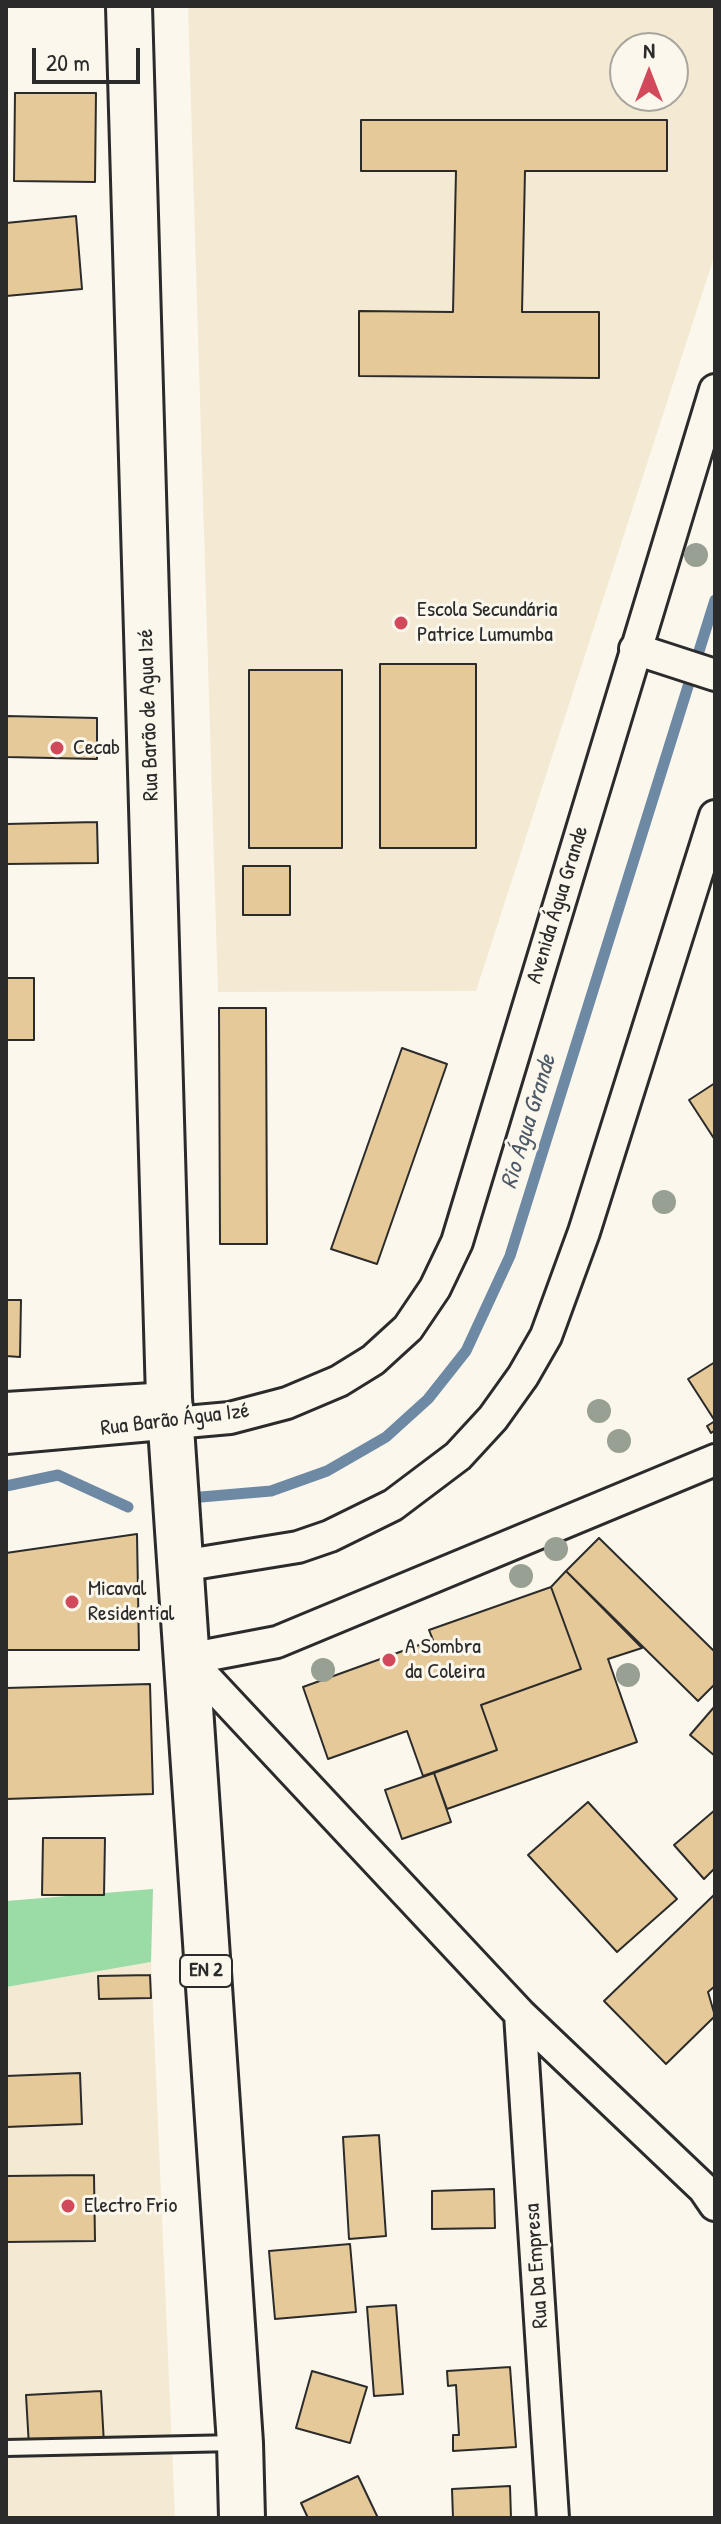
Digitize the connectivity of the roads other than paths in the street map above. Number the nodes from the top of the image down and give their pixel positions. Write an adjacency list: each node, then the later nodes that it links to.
1 (129, 6): 8 (main road, Rua Barão de Agua Izé)
2 (715, 390): 3 (street, Avenida Água Grande)
3 (649, 653): 4 (street); 6 (street, Avenida Água Grande)
4 (714, 675)
5 (715, 816): 11 (street)
6 (339, 1381): 8 (street, Rua Barão Água Izé)
7 (6, 1408): 8 (street, Rua Barão Água Izé)
8 (170, 1411): 9 (street, Rua Barão Água Izé); 11 (main road, EN 2)
9 (6, 1438)
10 (715, 1460): 12 (street)
11 (181, 1566): 12 (main road, EN 2)
12 (188, 1659): 13 (street); 15 (main road, EN 2)
13 (520, 2014): 14 (street); 18 (street, Rua Da Empresa)
14 (715, 2205)
15 (240, 2443): 16 (lane); 17 (main road, EN 2)
16 (6, 2448)
17 (242, 2518)
18 (553, 2518)

